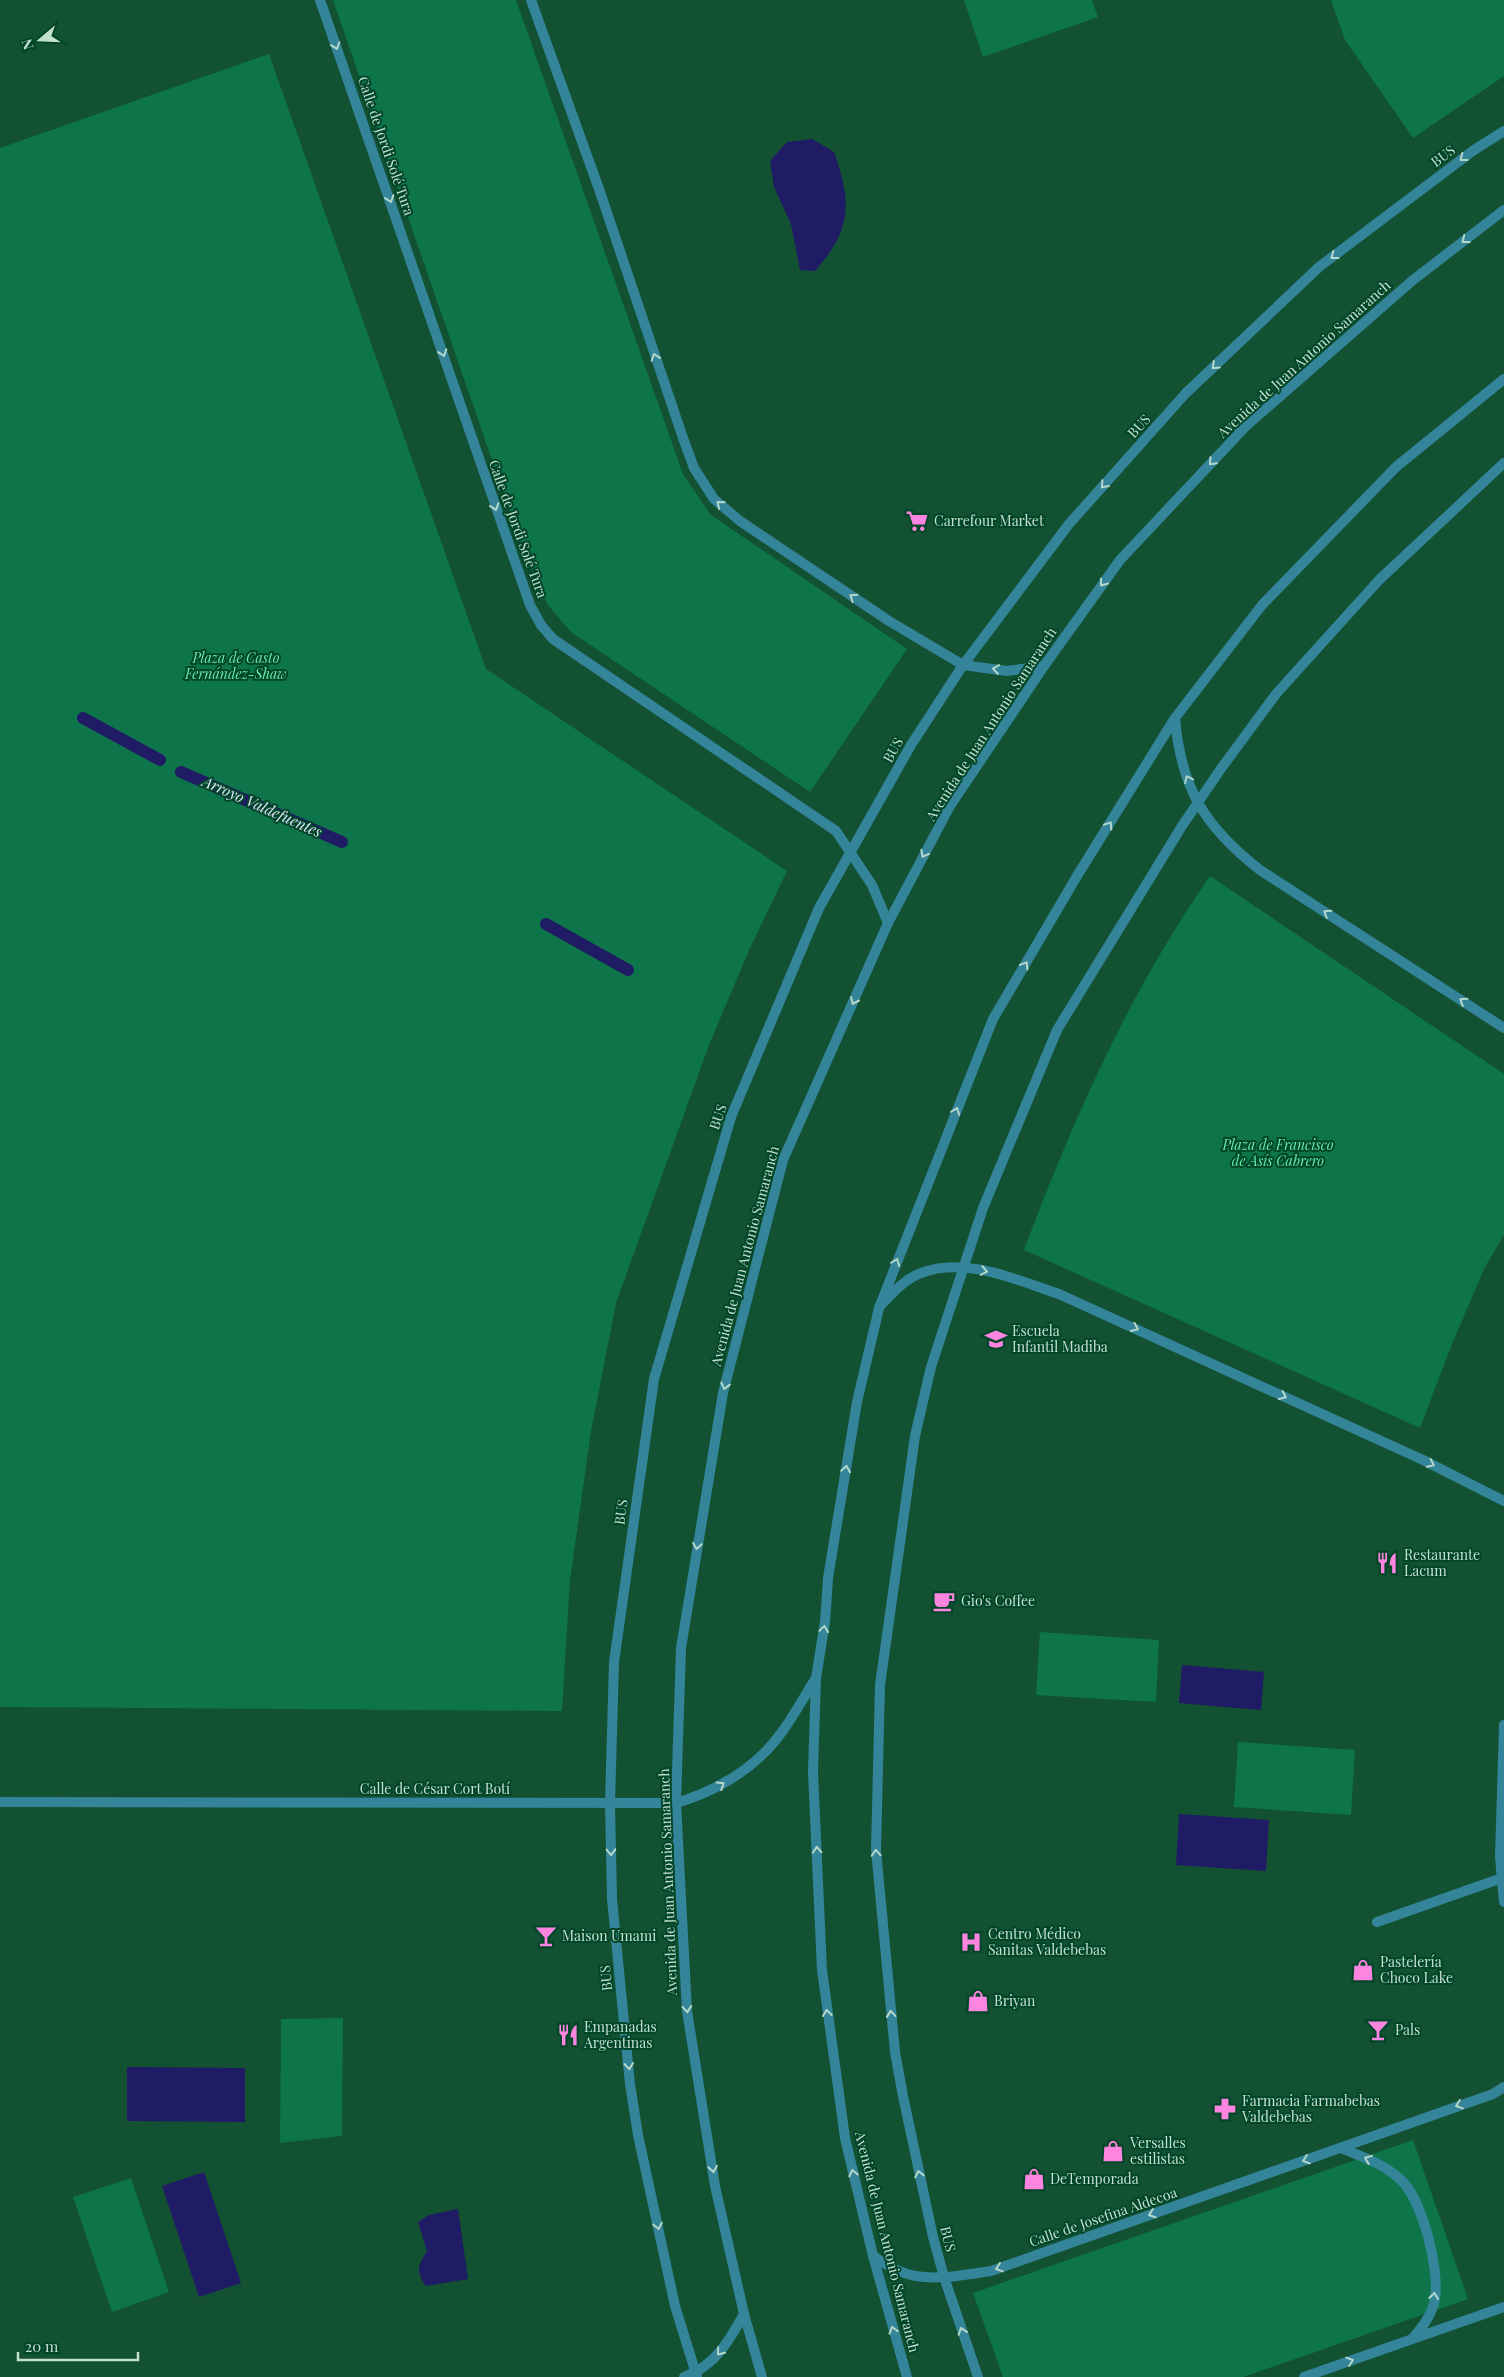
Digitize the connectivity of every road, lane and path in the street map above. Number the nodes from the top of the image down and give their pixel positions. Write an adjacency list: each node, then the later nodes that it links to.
1 (320, 0): 11 (street, Calle de Jordi Solé Tura, one-way to 11)
2 (531, 0): 7 (street, one-way to 2)
3 (1504, 131): 7 (street, BUS, one-way to 7)
4 (1504, 210): 8 (street, Avenida de Juan Antonio Samaranch, one-way to 8)
5 (1504, 379): 9 (street, Avenida de Juan Antonio Samaranch)
6 (1504, 463): 10 (street, BUS)
7 (963, 665): 8 (street, one-way to 7); 11 (street, BUS)
8 (1044, 666): 12 (street, Avenida de Juan Antonio Samaranch, one-way to 12)
9 (1175, 718): 10 (street, one-way to 9); 15 (street, Avenida de Juan Antonio Samaranch, one-way to 9)
10 (1198, 802): 13 (street, one-way to 10); 14 (street, BUS)
11 (851, 854): 12 (street, Calle de Jordi Solé Tura); 20 (street, BUS)
12 (888, 923): 21 (street, Avenida de Juan Antonio Samaranch, one-way to 21)
13 (1504, 1028)
14 (964, 1267): 15 (street); 16 (street, one-way to 16); 28 (street, BUS, one-way to 14)
15 (879, 1308): 17 (street, Avenida de Juan Antonio Samaranch, one-way to 15)
16 (1504, 1501)
17 (816, 1678): 21 (street, Calle de César Cort Botí, one-way to 17); 27 (street, Avenida de Juan Antonio Samaranch, one-way to 17)
18 (1504, 1725): 22 (street)
19 (0, 1802): 20 (street, Calle de César Cort Botí)
20 (610, 1803): 21 (street, Calle de César Cort Botí); 32 (street, BUS, one-way to 32)
21 (676, 1803): 30 (street, Avenida de Juan Antonio Samaranch, one-way to 30)
22 (1502, 1878): 23 (street); 24 (street)
23 (1504, 1902)
24 (1377, 1922)
25 (1504, 2087): 26 (street, Calle de Josefina Aldecoa, one-way to 26)
26 (1341, 2148): 28 (street, Calle de Josefina Aldecoa, one-way to 28); 31 (street, one-way to 26)
27 (873, 2256): 28 (street, Calle de Josefina Aldecoa); 35 (street, Avenida de Juan Antonio Samaranch, one-way to 27)
28 (944, 2277): 36 (street, BUS, one-way to 28)
29 (1504, 2306): 31 (street)
30 (744, 2314): 32 (street, one-way to 32); 34 (street, Avenida de Juan Antonio Samaranch)
31 (1413, 2338): 37 (street, one-way to 31)
32 (696, 2375): 33 (street)
33 (684, 2377)
34 (762, 2377)
35 (907, 2377)
36 (978, 2377)
37 (1304, 2377)

